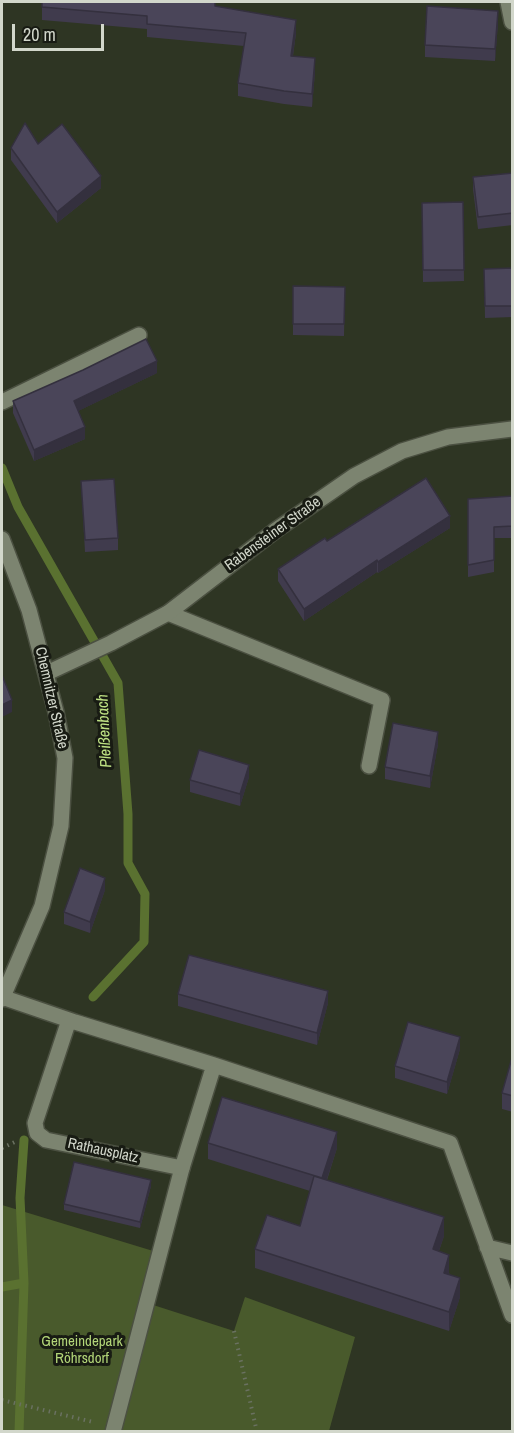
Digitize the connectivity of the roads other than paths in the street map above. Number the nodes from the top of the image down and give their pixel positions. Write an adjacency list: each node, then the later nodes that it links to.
1 (508, 2): 2 (street)
2 (513, 22)
3 (139, 335): 4 (street)
4 (2, 402)
5 (513, 429): 7 (street, Rabensteiner Straße)
6 (2, 539): 8 (street, Chemnitzer Straße)
7 (168, 613): 8 (street, Rabensteiner Straße); 9 (street)
8 (47, 673): 10 (street, Chemnitzer Straße)
9 (369, 766)
10 (2, 997): 11 (street)
11 (69, 1020): 12 (street); 13 (street, Rathausplatz)
12 (214, 1065): 13 (street); 14 (street)
13 (182, 1168): 17 (street)
14 (488, 1246): 15 (street); 16 (street)
15 (513, 1253)
16 (513, 1315)
17 (113, 1429)

